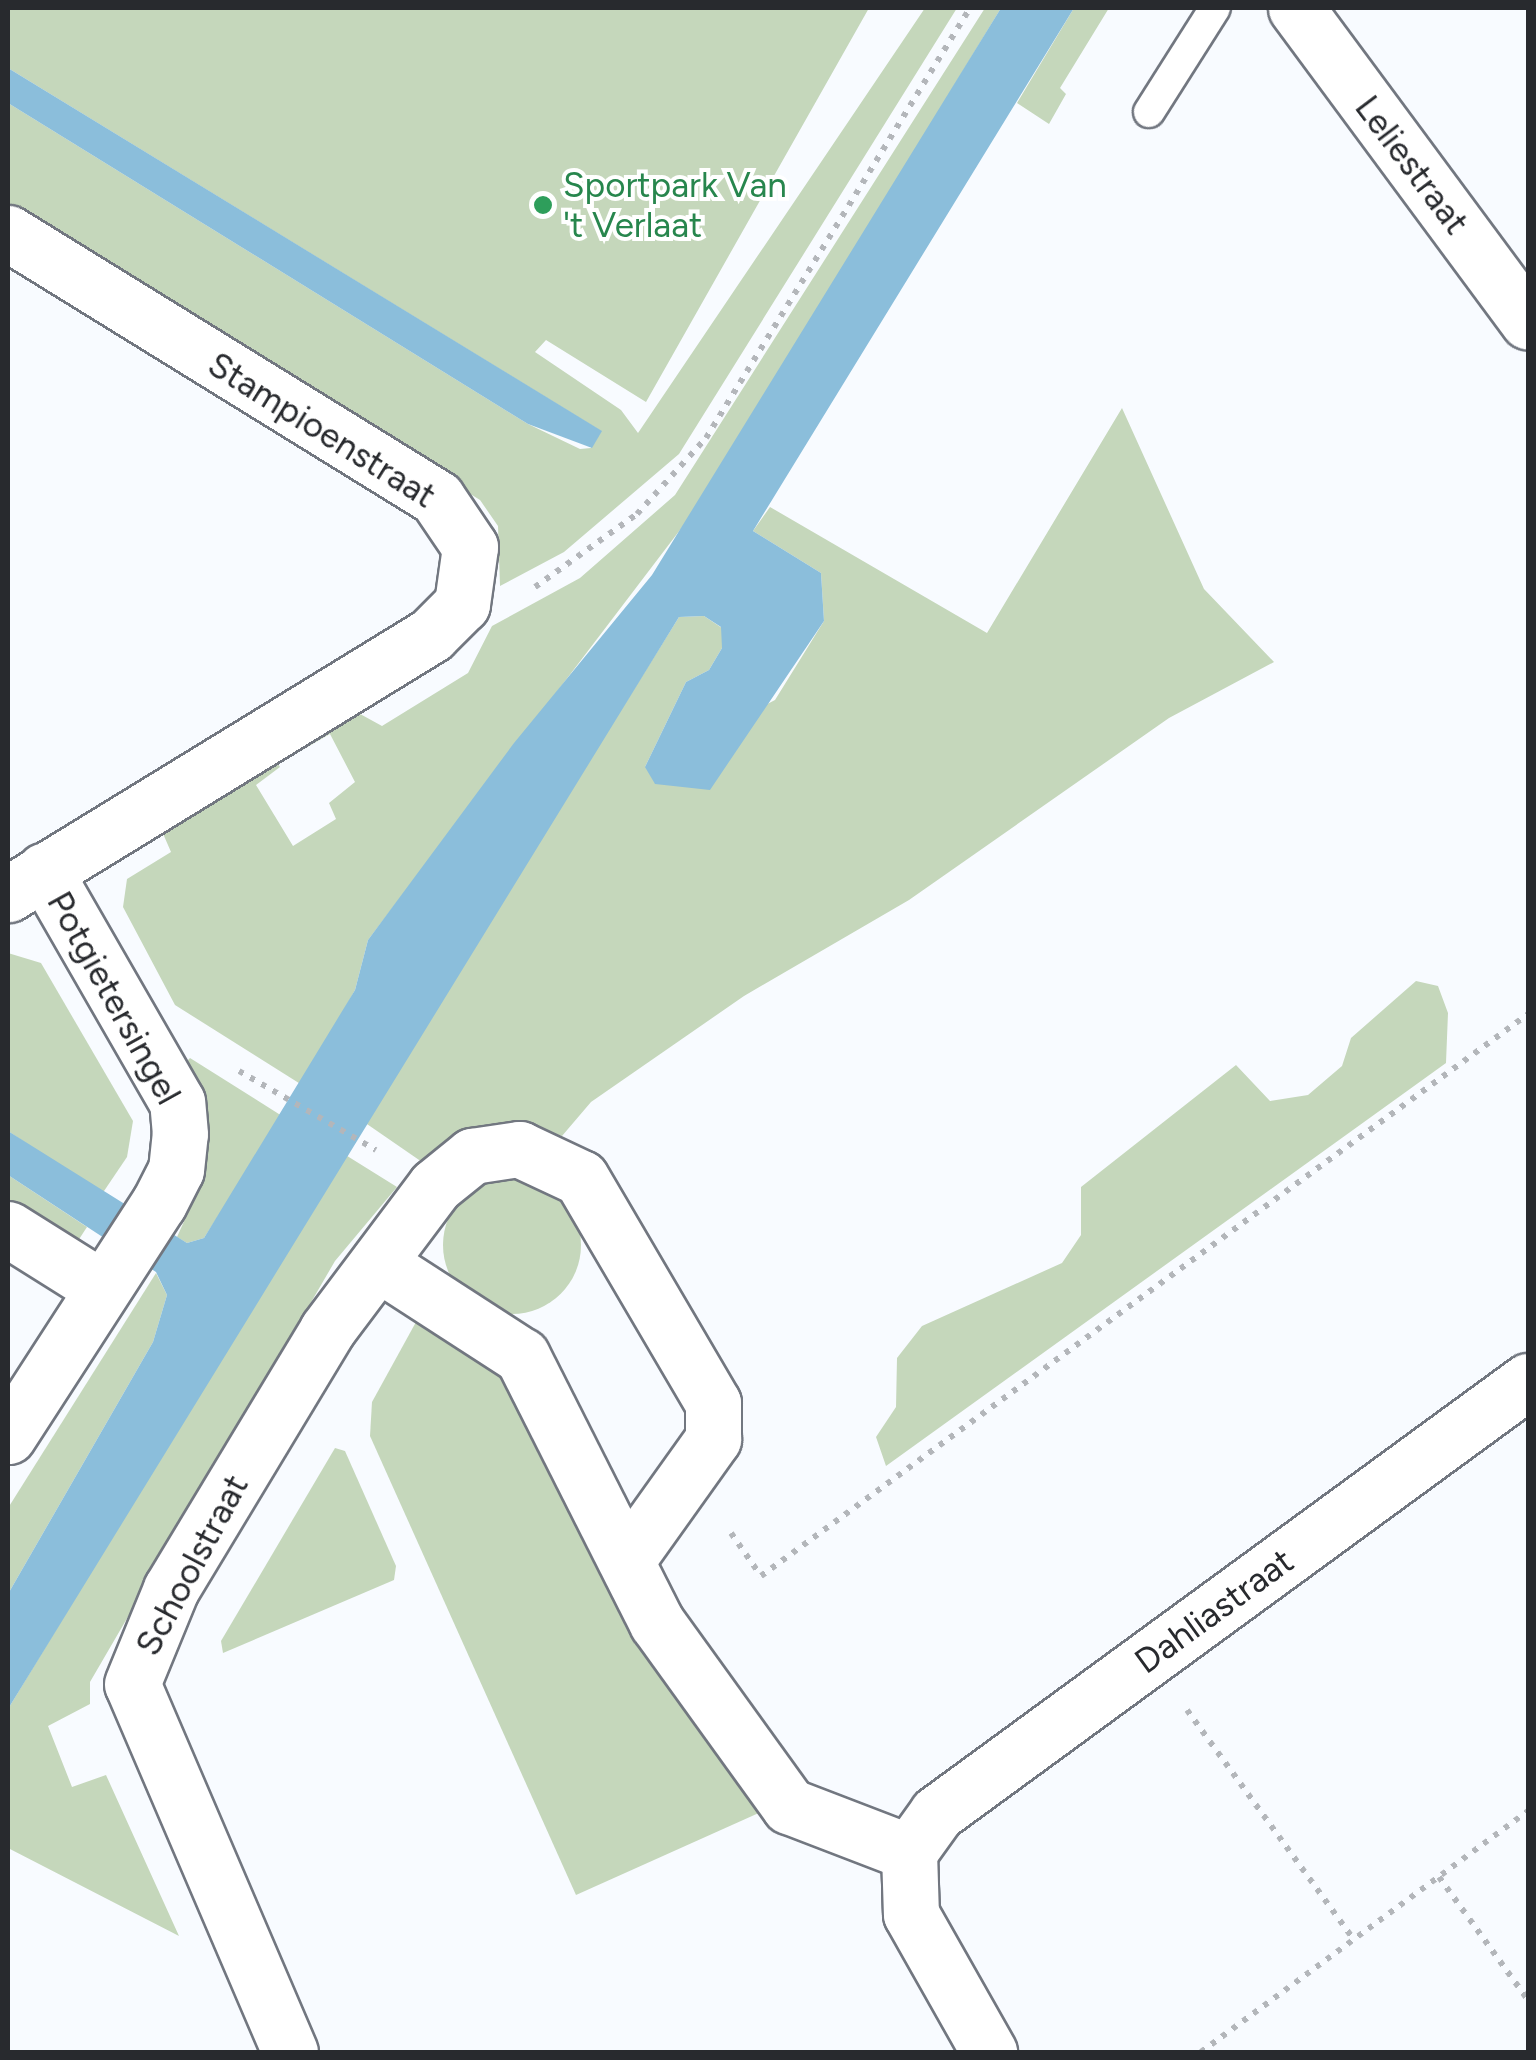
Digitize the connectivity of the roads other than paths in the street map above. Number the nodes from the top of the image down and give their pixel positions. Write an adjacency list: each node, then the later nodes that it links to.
1 (1215, 8): 3 (lane)
2 (1296, 8): 5 (street, Leliestraat)
3 (1149, 112)
4 (8, 233): 6 (street, Stampioenstraat)
5 (1528, 322)
6 (26, 883): 9 (street, Potgietersingel)
7 (8, 1229): 9 (street)
8 (378, 1263): 12 (street); 12 (street, Schoolstraat); 14 (street, Schoolstraat)
9 (102, 1288): 11 (street, Potgietersingel)
10 (1528, 1381): 13 (street, Dahliastraat)
11 (8, 1436)
12 (628, 1558): 13 (street)
13 (909, 1852): 15 (street)
14 (290, 2052)
15 (989, 2052)

